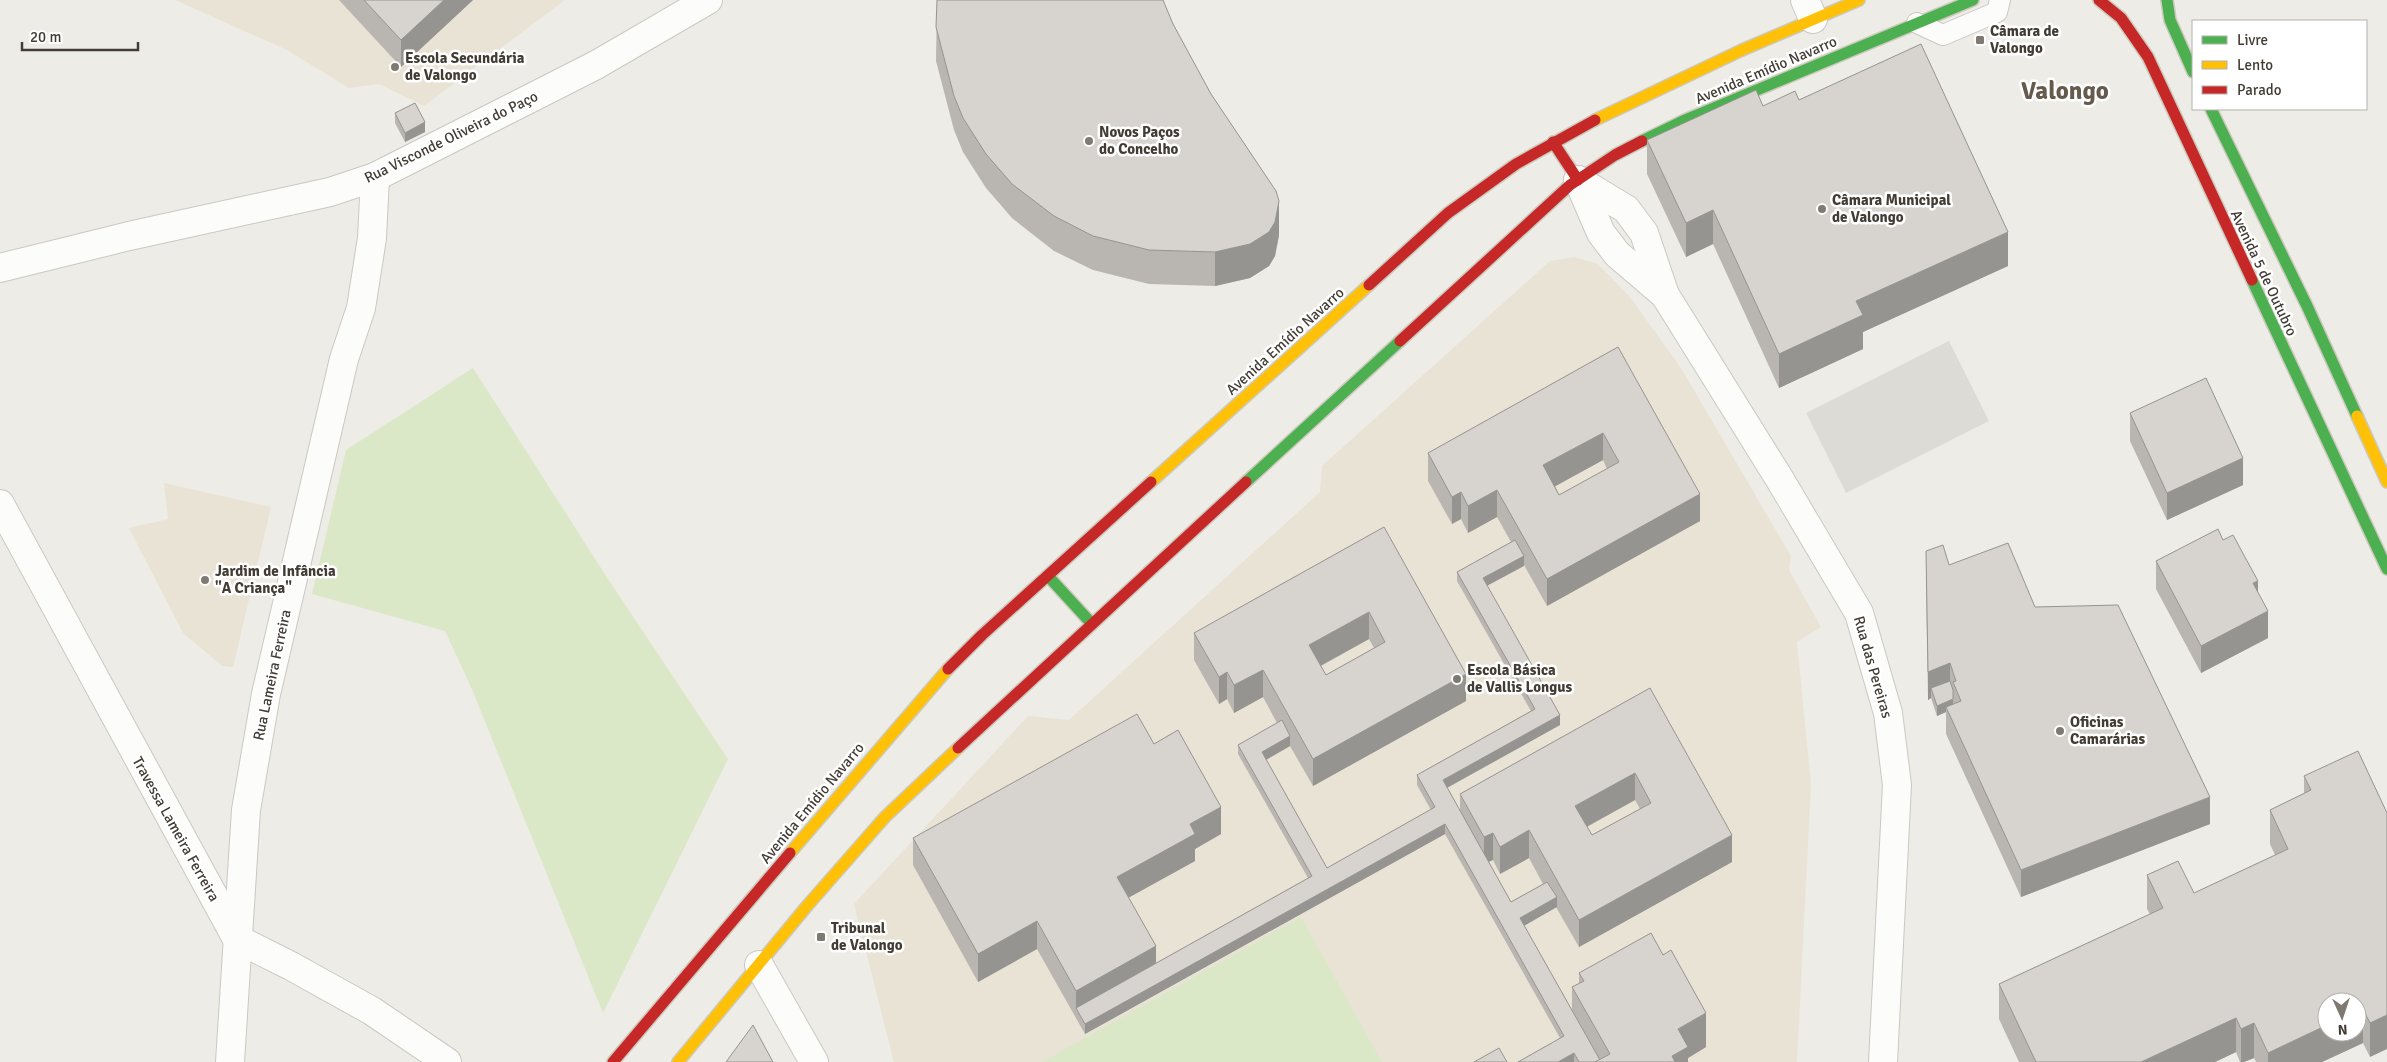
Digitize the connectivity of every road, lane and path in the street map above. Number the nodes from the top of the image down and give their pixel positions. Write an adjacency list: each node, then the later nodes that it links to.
1 (708, 0): 12 (street, Rua Visconde Oliveira do Paço)
2 (1859, 0): 7 (main road, Avenida Emídio Navarro)
3 (1973, 0): 8 (main road, Avenida Emídio Navarro)
4 (2000, 0): 8 (lane)
5 (2099, 0): 17 (main road, Avenida 5 de Outubro)
6 (2166, 0): 9 (main road)
7 (1809, 10): 11 (main road, Avenida Emídio Navarro)
8 (1917, 23): 13 (main road, Avenida Emídio Navarro)
9 (2192, 70)
10 (2211, 110): 15 (main road, Avenida 5 de Outubro)
11 (1553, 142): 13 (main road); 18 (main road, Avenida Emídio Navarro)
12 (375, 177): 14 (street, Rua Visconde Oliveira do Paço); 20 (street, Rua Lameira Ferreira)
13 (1578, 180): 19 (main road, Avenida Emídio Navarro); 27 (street, Rua das Pereiras)
14 (0, 268)
15 (2387, 482)
16 (0, 504): 20 (street, Travessa Lameira Ferreira)
17 (2387, 569)
18 (1048, 576): 19 (main road); 24 (main road, Avenida Emídio Navarro)
19 (1092, 624): 21 (main road, Avenida Emídio Navarro)
20 (237, 940): 22 (street, Rua Lameira Ferreira); 23 (street)
21 (759, 964): 25 (main road, Avenida Emídio Navarro); 26 (street)
22 (230, 1062)
23 (447, 1062)
24 (613, 1062)
25 (678, 1062)
26 (814, 1062)
27 (1883, 1062)

